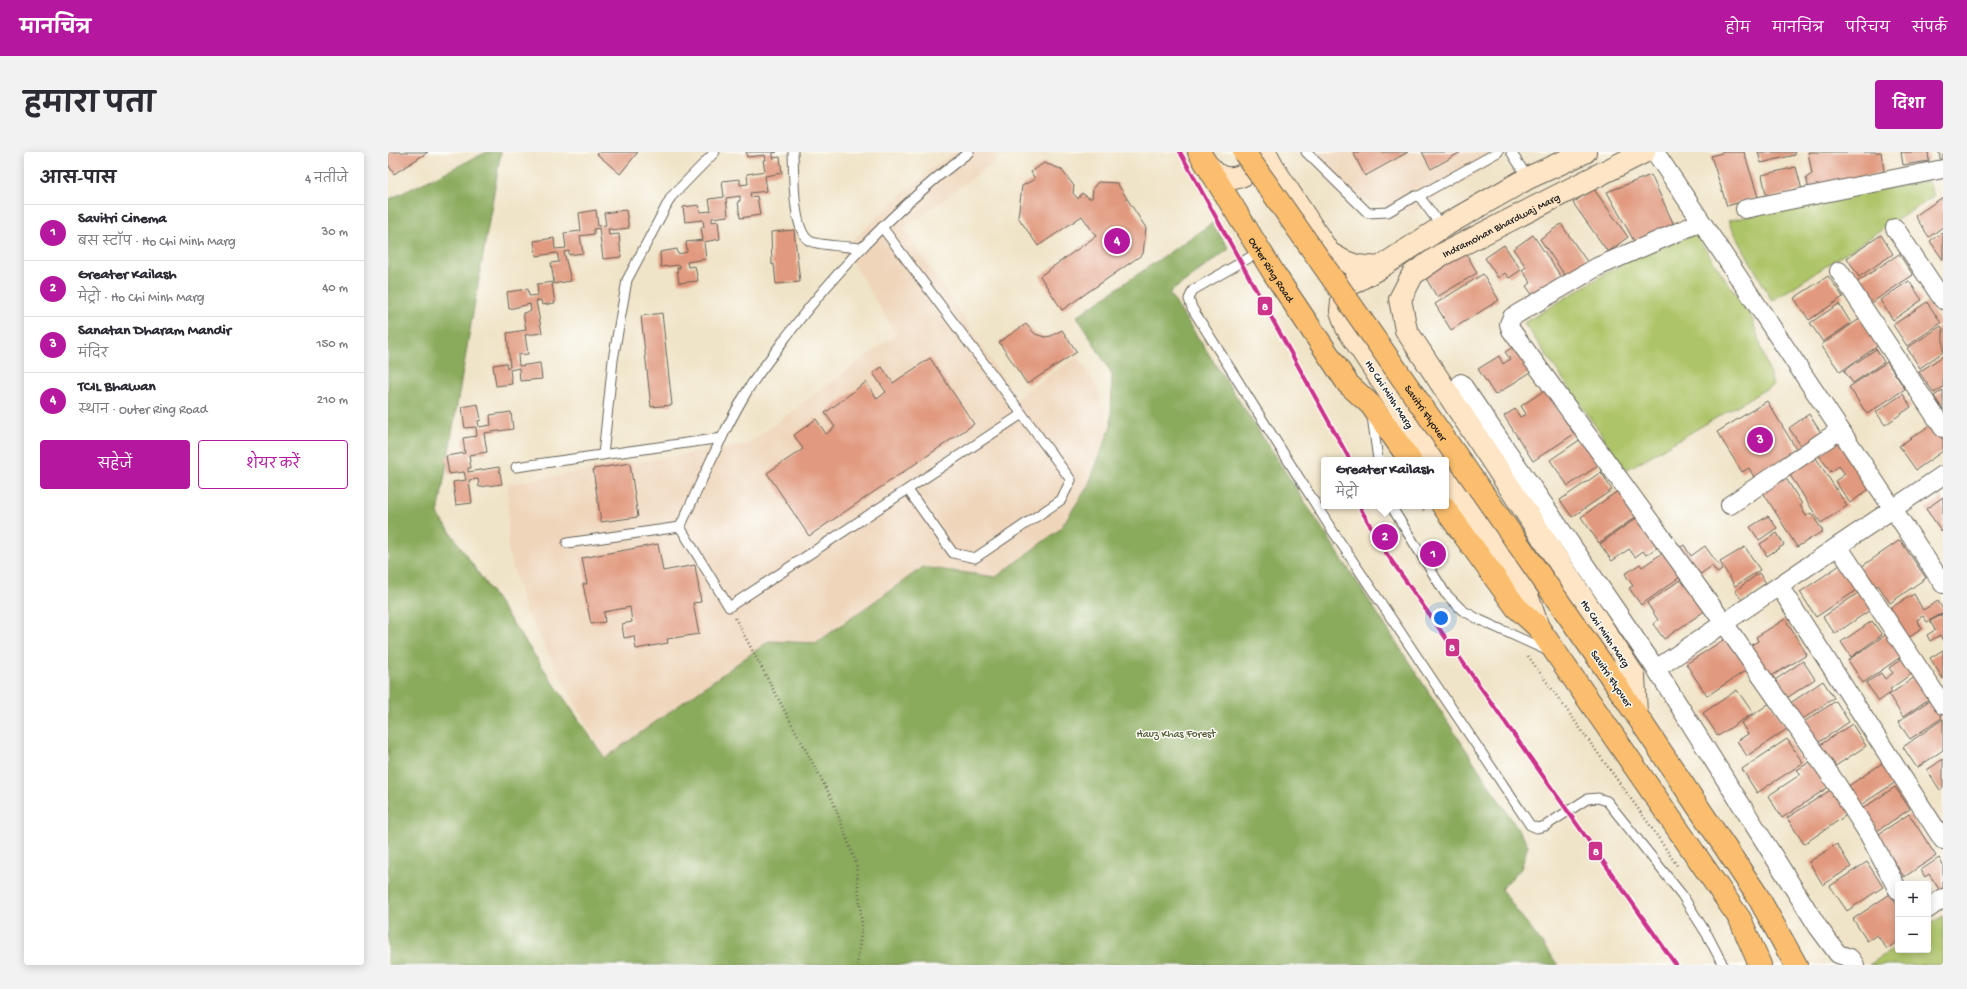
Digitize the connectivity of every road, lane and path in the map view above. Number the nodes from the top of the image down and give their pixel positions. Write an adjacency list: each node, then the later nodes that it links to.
1 (715, 152): 37 (lane)
2 (793, 152): 22 (lane)
3 (969, 152): 19 (lane)
4 (1244, 152): 61 (main road, Savitri Flyover, bridge)
5 (1260, 152): 13 (street)
6 (1265, 152): 24 (street)
7 (1307, 152): 16 (lane)
8 (1498, 152): 16 (lane)
9 (1511, 152): 15 (lane)
10 (1585, 152): 15 (street)
11 (1644, 152): 27 (street, Indramohan Bhardwaj Marg)
12 (1655, 152): 18 (street)
13 (1203, 158): 23 (main road, Outer Ring Road)
14 (1942, 170): 17 (street)
15 (1528, 178): 20 (street)
16 (1419, 196): 20 (lane)
17 (1744, 209)
18 (1701, 222): 34 (street); 55 (street)
19 (882, 227): 22 (lane); 31 (lane)
20 (1442, 227): 24 (street)
21 (1895, 228): 26 (street)
22 (861, 248): 35 (lane)
23 (1261, 251): 29 (main road, Outer Ring Road); 68 (lane)
24 (1379, 268): 36 (street, Ho Chi Minh Marg)
25 (1839, 271): 33 (street)
26 (1943, 300)
27 (1406, 330): 32 (street, Ho Chi Minh Marg)
28 (1461, 383): 59 (street)
29 (1348, 384): 30 (main road, Ho Chi Minh Marg)
30 (1371, 405): 38 (lane); 39 (main road, Ho Chi Minh Marg)
31 (1022, 414): 44 (lane); 44 (lane)
32 (1461, 415): 36 (street); 61 (street, Ho Chi Minh Marg)
33 (1943, 428)
34 (1840, 430): 45 (street); 48 (street)
35 (722, 438): 37 (lane); 49 (lane)
36 (1420, 439): 40 (street, Ho Chi Minh Marg)
37 (603, 455): 41 (lane)
38 (1378, 457)
39 (1408, 457)
40 (1432, 457)
41 (516, 467)
42 (1943, 475): 48 (street)
43 (1449, 482): 56 (street)
44 (908, 490): 54 (lane)
45 (1730, 505)
46 (1394, 509): 57 (lane)
47 (1434, 509): 56 (main road)
48 (1892, 509): 51 (street); 52 (street)
49 (680, 527): 50 (lane); 54 (lane)
50 (567, 543)
51 (1838, 546): 53 (street); 60 (street)
52 (1943, 584)
53 (1779, 586): 55 (street); 62 (street)
54 (729, 607): 67 (path)
55 (1724, 623): 59 (street); 64 (street)
56 (1538, 627): 58 (main road)
57 (1513, 634): 58 (lane); 63 (path)
58 (1558, 655): 69 (main road)
59 (1656, 669): 71 (street)
60 (1943, 705)
61 (1636, 713): 70 (main road)
62 (1943, 840)
63 (1680, 870)
64 (1895, 884)
65 (1943, 898): 66 (street)
66 (1931, 907)
67 (857, 965)
68 (1722, 965)
69 (1760, 965)
70 (1796, 965)
71 (1855, 965)

